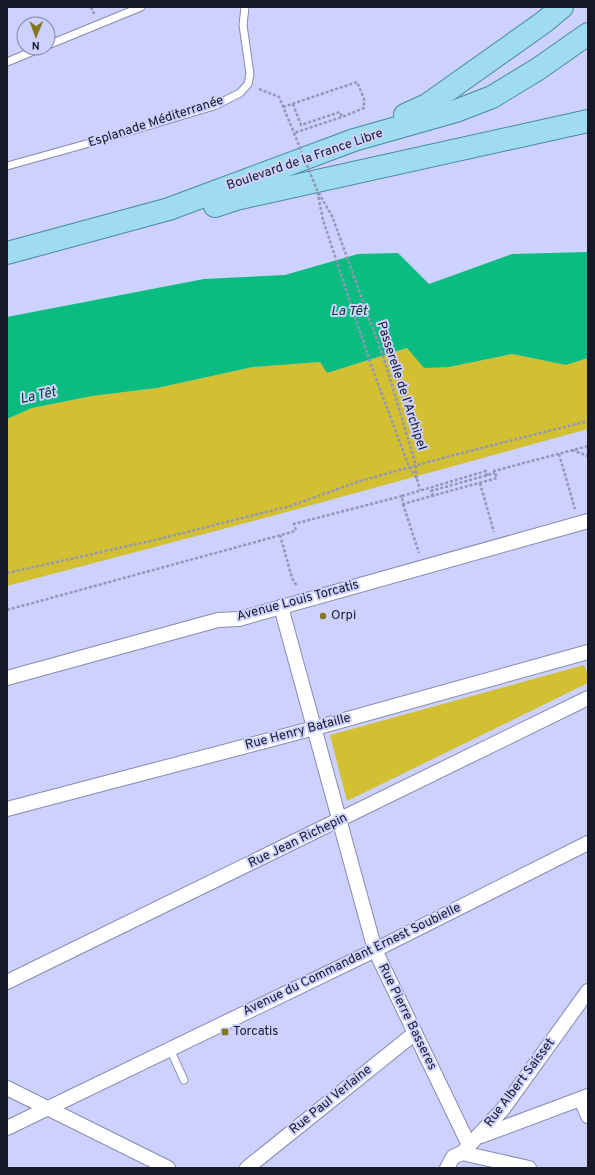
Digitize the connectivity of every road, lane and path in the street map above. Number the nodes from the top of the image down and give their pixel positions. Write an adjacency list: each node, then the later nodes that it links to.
1 (141, 7): 5 (lane)
2 (245, 7): 9 (lane)
3 (562, 7): 15 (main road)
4 (588, 34): 15 (main road, Boulevard de la France Libre)
5 (56, 42)
6 (588, 49): 18 (main road)
7 (22, 56): 8 (lane)
8 (7, 62)
9 (248, 84): 11 (path); 16 (lane, Esplanade Méditerranée)
10 (293, 104): 11 (path); 12 (path); 12 (path)
11 (284, 107): 14 (path, Passerelle de l'Archipel, bridge)
12 (342, 117): 14 (path)
13 (588, 121): 18 (main road, Boulevard de la France Libre)
14 (294, 133): 17 (path, Passerelle de l'Archipel, bridge)
15 (354, 140): 19 (main road, Boulevard de la France Libre)
16 (7, 166)
17 (317, 190): 28 (path, Passerelle de l'Archipel, bridge); 28 (path, Passerelle de l'Archipel, bridge)
18 (236, 199): 20 (main road, Boulevard de la France Libre)
19 (7, 253)
20 (7, 267)
21 (588, 421): 38 (path)
22 (588, 446): 23 (path)
23 (572, 450): 24 (path); 25 (path)
24 (559, 454): 26 (path); 34 (path)
25 (588, 456)
26 (495, 473): 27 (path); 29 (path)
27 (487, 476): 30 (path); 32 (path)
28 (417, 479): 30 (path, Passerelle de l'Archipel)
29 (480, 483): 32 (path); 36 (path)
30 (420, 490): 31 (path)
31 (402, 496): 33 (path); 35 (path)
32 (433, 496): 33 (path)
33 (404, 504): 37 (path)
34 (584, 523): 36 (street, Avenue Louis Torcatis)
35 (280, 535): 39 (path); 41 (path)
36 (498, 546): 37 (street, Avenue Louis Torcatis)
37 (423, 567): 40 (street, Avenue Louis Torcatis)
38 (7, 573)
39 (292, 578)
40 (281, 607): 43 (street, Avenue Louis Torcatis); 45 (street, Rue Pierre Basseres)
41 (7, 610)
42 (588, 652): 45 (street, Rue Henry Bataille)
43 (7, 678)
44 (588, 698): 47 (street, Rue Jean Richepin)
45 (314, 728): 46 (street, Rue Henry Bataille); 47 (street, Rue Pierre Basseres)
46 (7, 809)
47 (339, 820): 49 (street, Rue Pierre Basseres); 50 (street, Rue Jean Richepin)
48 (588, 844): 49 (street, Avenue du Commandant Ernest Soubielle)
49 (375, 950): 52 (street, Rue Pierre Basseres); 53 (street, Avenue du Commandant Ernest Soubielle)
50 (7, 982)
51 (588, 991): 60 (street, Rue Albert Saisset)
52 (415, 1033): 60 (street, Rue Pierre Basseres); 62 (street, Rue Paul Verlaine)
53 (170, 1048): 54 (lane); 57 (street, Avenue du Commandant Ernest Soubielle)
54 (184, 1080)
55 (7, 1088): 57 (street)
56 (584, 1098): 58 (street); 60 (street)
57 (46, 1108): 59 (street, Avenue du Commandant Ernest Soubielle); 61 (street)
58 (588, 1116)
59 (7, 1128)
60 (470, 1145): 63 (street, Rue Albert Saisset); 64 (street)
61 (168, 1168)
62 (247, 1168)
63 (447, 1168)
64 (529, 1168)

